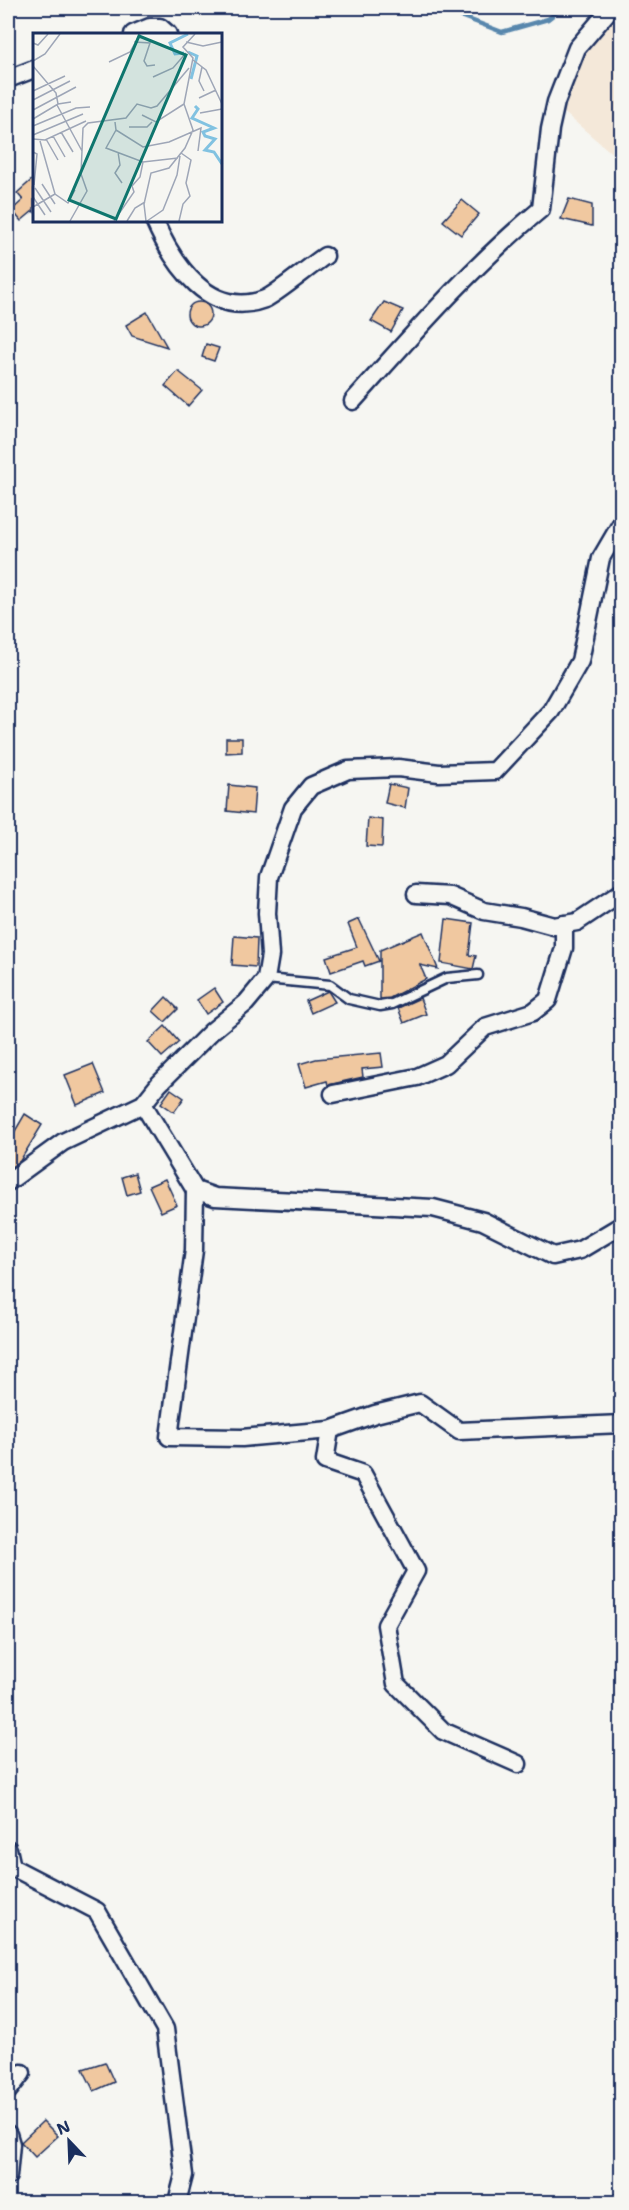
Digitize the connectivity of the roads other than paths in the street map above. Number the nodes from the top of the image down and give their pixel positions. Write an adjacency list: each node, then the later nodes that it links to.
1 (611, 8): 8 (street)
2 (135, 33): 3 (street)
3 (167, 33)
4 (33, 69): 5 (street)
5 (8, 79)
6 (155, 222): 7 (street)
7 (325, 256)
8 (353, 401)
9 (621, 522): 14 (street)
10 (621, 892): 12 (street)
11 (416, 894): 12 (street)
12 (564, 924): 15 (street)
13 (478, 975): 14 (lane)
14 (266, 979): 16 (street)
15 (333, 1094)
16 (143, 1104): 17 (street); 18 (street)
17 (8, 1182)
18 (195, 1190): 19 (street); 21 (street)
19 (621, 1225)
20 (621, 1424): 21 (street)
21 (330, 1430): 22 (street)
22 (518, 1764)
23 (8, 1849): 28 (street)
24 (22, 2073): 25 (street)
25 (8, 2091)
26 (8, 2134): 27 (street)
27 (8, 2176)
28 (177, 2202)

